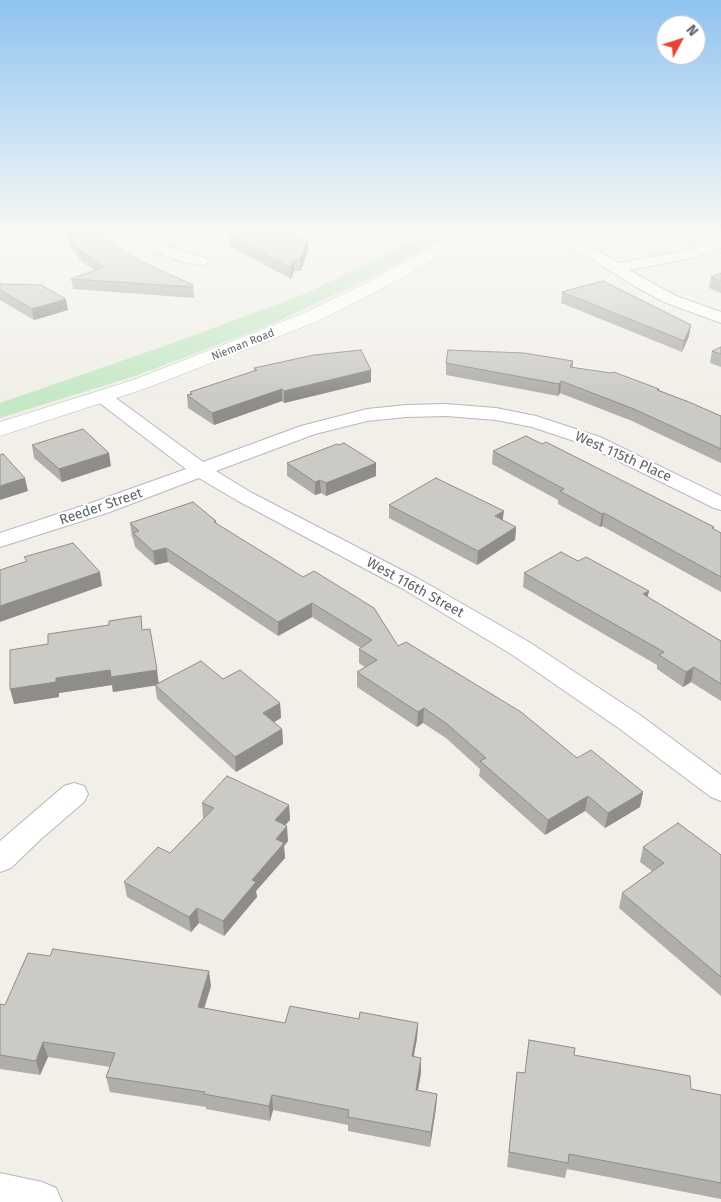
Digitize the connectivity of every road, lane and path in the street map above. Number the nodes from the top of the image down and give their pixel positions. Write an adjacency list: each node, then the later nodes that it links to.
1 (371, 287): 4 (street, Nieman Road)
2 (647, 287): 3 (street)
3 (721, 318)
4 (103, 396): 5 (street, Nieman Road); 6 (street, West 116th Street)
5 (0, 429)
6 (202, 471): 7 (street, West 115th Place); 8 (street, Reeder Street); 9 (street, West 116th Street)
7 (721, 504)
8 (0, 540)
9 (721, 790)
10 (74, 794): 11 (street)
11 (0, 860)
12 (0, 1193): 13 (street)
13 (42, 1202)

